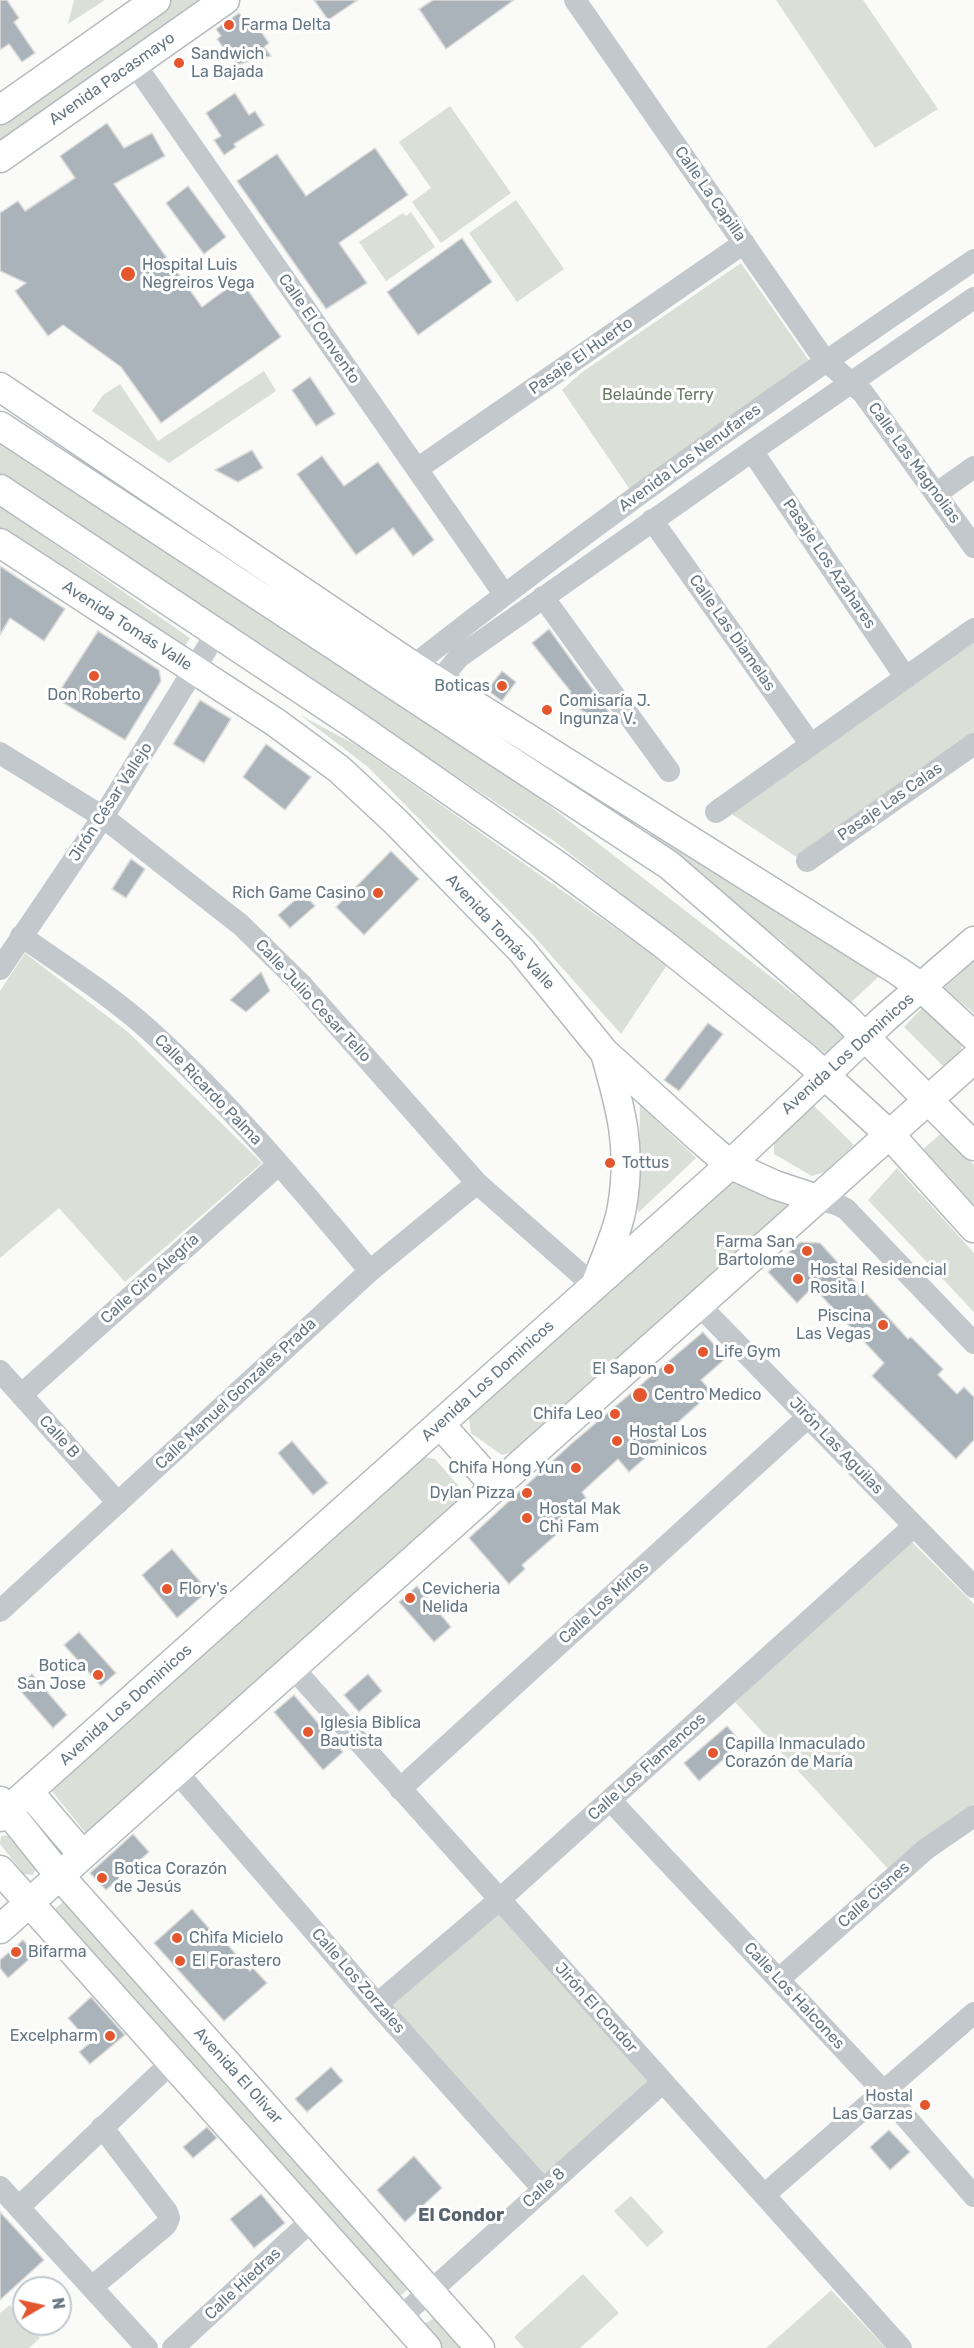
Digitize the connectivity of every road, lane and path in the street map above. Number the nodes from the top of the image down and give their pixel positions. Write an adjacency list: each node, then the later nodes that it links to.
1 (156, 0): 4 (main road)
2 (225, 0): 5 (main road, Avenida Pacasmayo)
3 (575, 0): 8 (street, Calle La Capilla)
4 (112, 31): 5 (main road); 6 (main road)
5 (134, 63): 7 (main road, Avenida Pacasmayo); 17 (street, Calle El Convento)
6 (0, 110)
7 (0, 158)
8 (744, 243): 11 (street, Calle La Capilla); 17 (street, Pasaje El Huerto)
9 (974, 260): 11 (street, Avenida Los Nenufares)
10 (974, 298): 12 (street, Avenida Los Nenufares)
11 (825, 360): 12 (street, Calle La Capilla); 23 (street, Avenida Los Nenufares)
12 (850, 383): 15 (street, Avenida Los Nenufares); 19 (street, Calle Las Magnolias)
13 (0, 387): 27 (main road)
14 (0, 426): 42 (main road)
15 (752, 451): 20 (street, Avenida Los Nenufares); 29 (street, Pasaje Los Azahares)
16 (974, 467): 19 (street)
17 (417, 470): 23 (street, Calle El Convento)
18 (0, 489): 26 (main road)
19 (936, 494): 22 (street, Calle Las Magnolias)
20 (652, 520): 24 (street, Avenida Los Nenufares); 32 (street, Calle Las Diamelas)
21 (0, 543): 28 (main road, Avenida Tomás Valle)
22 (974, 547)
23 (504, 594): 27 (street, Avenida Los Nenufares)
24 (543, 597): 30 (street, Avenida Los Nenufares); 34 (street)
25 (974, 629): 29 (street)
26 (216, 632): 28 (street, Jirón César Vallejo); 46 (main road)
27 (413, 666): 30 (main road)
28 (194, 670): 36 (street, Jirón César Vallejo); 44 (main road, Avenida Tomás Valle)
29 (906, 678): 32 (street)
30 (446, 687): 41 (main road)
31 (974, 744): 37 (street, Pasaje Las Calas)
32 (812, 745): 35 (street)
33 (0, 753): 36 (street, Calle Julio Cesar Tello)
34 (669, 771)
35 (716, 812)
36 (104, 818): 38 (street, Jirón César Vallejo); 52 (street, Calle Julio Cesar Tello)
37 (807, 861)
38 (21, 936): 40 (street, Jirón César Vallejo); 50 (street, Calle Ricardo Palma)
39 (974, 941): 41 (main road, Avenida Los Dominicos)
40 (0, 969)
41 (921, 987): 42 (main road, Avenida Los Dominicos); 43 (main road)
42 (865, 1035): 46 (main road, Avenida Los Dominicos); 47 (main road)
43 (974, 1036)
44 (605, 1053): 51 (main road, Avenida Tomás Valle); 56 (main road)
45 (974, 1059): 47 (main road)
46 (824, 1074): 48 (main road); 51 (main road, Avenida Los Dominicos)
47 (929, 1100): 48 (main road); 49 (main road)
48 (890, 1135): 53 (main road); 54 (main road)
49 (974, 1146)
50 (279, 1164): 55 (street, Calle Ricardo Palma); 60 (street, Calle Ciro Alegría)
51 (729, 1164): 53 (main road, Avenida Tomás Valle); 56 (main road, Avenida Los Dominicos)
52 (477, 1183): 55 (street, Calle Manuel Gonzales Prada); 56 (street, Calle Julio Cesar Tello)
53 (817, 1199): 57 (main road); 58 (street, Avenida Tomás Valle)
54 (974, 1227)
55 (370, 1272): 64 (street, Calle Manuel Gonzales Prada)
56 (595, 1285): 62 (main road, Avenida Los Dominicos)
57 (699, 1305): 61 (street, Jirón Las Aguilas); 63 (main road)
58 (974, 1343)
59 (0, 1371): 60 (street, Calle B)
60 (21, 1395): 64 (street, Calle B)
61 (808, 1417): 65 (street, Jirón Las Aguilas); 70 (street, Calle Los Mirlos)
62 (440, 1424): 63 (main road); 72 (main road, Avenida Los Dominicos)
63 (495, 1486): 68 (main road)
64 (118, 1503): 67 (street, Calle Manuel Gonzales Prada)
65 (914, 1526): 66 (street, Jirón Las Aguilas); 71 (street, Calle Los Flamencos)
66 (974, 1587)
67 (4, 1601)
68 (292, 1667): 69 (main road); 70 (street, Jirón El Condor)
69 (176, 1771): 74 (main road); 80 (street, Calle Los Zorzales)
70 (400, 1790): 77 (street, Jirón El Condor)
71 (610, 1800): 77 (street, Calle Los Flamencos); 79 (street, Calle Los Halcones)
72 (9, 1805): 74 (main road); 76 (main road, Avenida El Olivar)
73 (974, 1816): 79 (street, Calle Cisnes)
74 (82, 1854): 76 (main road)
75 (0, 1870): 78 (main road)
76 (59, 1875): 78 (main road); 93 (main road, Avenida El Olivar)
77 (499, 1900): 80 (street, Calle Los Flamencos); 83 (street, Jirón El Condor)
78 (10, 1913): 82 (main road)
79 (779, 1979): 84 (street, Calle Los Halcones)
80 (377, 2004): 87 (street, Calle Los Zorzales)
81 (974, 2013): 84 (street)
82 (171, 2063): 85 (street); 91 (main road)
83 (663, 2082): 87 (street, Calle 8); 88 (street, Jirón El Condor)
84 (884, 2092): 88 (street); 89 (street, Calle Los Halcones)
85 (102, 2127): 90 (street); 92 (street)
86 (0, 2187): 90 (street)
87 (543, 2189): 93 (street, Calle 8)
88 (764, 2195): 99 (street, Jirón El Condor)
89 (974, 2196)
90 (19, 2207): 92 (street)
91 (312, 2220): 94 (main road); 96 (street, Calle Hiedras)
92 (92, 2287): 95 (street)
93 (429, 2291): 94 (street, Calle 8); 98 (main road, Avenida El Olivar)
94 (399, 2318): 97 (main road)
95 (147, 2348)
96 (173, 2348)
97 (427, 2348)
98 (480, 2348)
99 (901, 2348)

